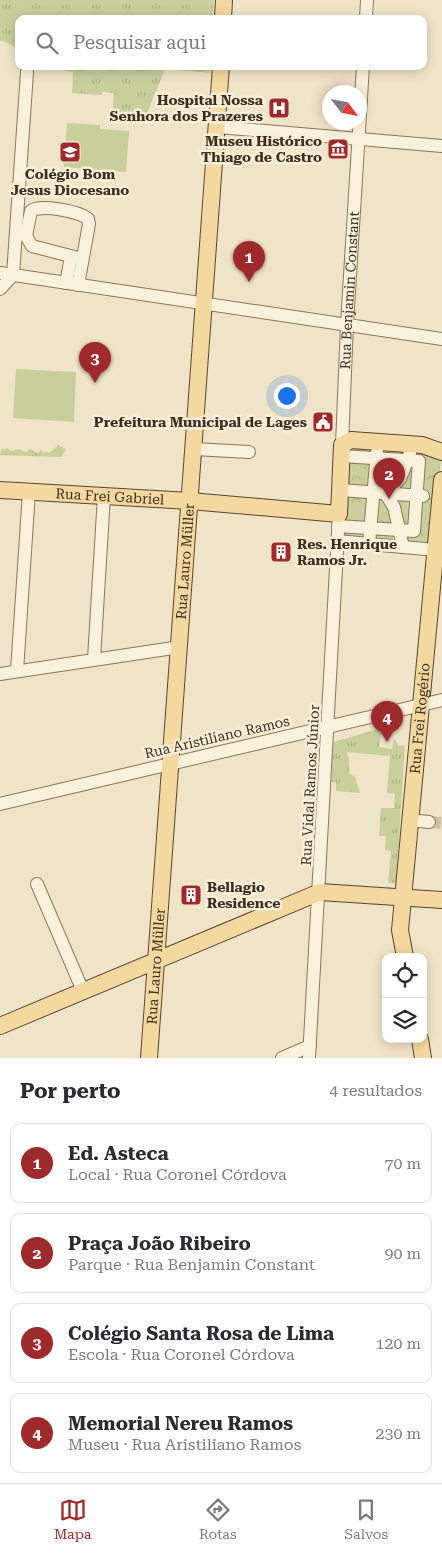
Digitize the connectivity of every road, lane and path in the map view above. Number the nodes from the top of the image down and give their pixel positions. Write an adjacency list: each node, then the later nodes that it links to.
1 (224, 0): 3 (main road)
2 (367, 0): 4 (street)
3 (223, 15)
4 (366, 15)
5 (221, 70): 8 (main road, Rua Lauro Müller)
6 (363, 70): 9 (street, Rua Benjamin Constant)
7 (27, 72): 13 (street)
8 (218, 127): 9 (street); 16 (main road, Rua Lauro Müller)
9 (359, 139): 10 (street); 17 (street, Rua Benjamin Constant)
10 (442, 146)
11 (76, 258): 11 (street); 14 (street)
12 (0, 273): 13 (street)
13 (13, 275): 14 (street); 15 (street)
14 (72, 284): 16 (street)
15 (0, 289)
16 (205, 302): 17 (street); 20 (main road, Rua Lauro Müller)
17 (346, 324): 18 (street); 21 (street, Rua Benjamin Constant)
18 (442, 339)
19 (415, 444): 23 (main road); 24 (main road); 25 (street)
20 (194, 449): 22 (street); 34 (main road, Rua Lauro Müller)
21 (346, 449): 24 (main road); 28 (main road, Rua Benjamin Constant)
22 (249, 452)
23 (442, 452)
24 (373, 453): 25 (street); 30 (street)
25 (417, 461): 30 (street); 32 (street)
26 (442, 480): 33 (main road, Rua Frei Rogério)
27 (0, 490): 29 (main road, Rua Frei Gabriel)
28 (343, 490): 30 (street); 35 (main road, Rua Benjamin Constant)
29 (29, 492): 31 (main road, Rua Frei Gabriel); 44 (street)
30 (379, 493): 32 (street); 36 (street); 37 (street)
31 (104, 496): 34 (main road, Rua Frei Gabriel); 43 (street)
32 (420, 496): 37 (street)
33 (441, 498): 41 (main road, Rua Frei Rogério)
34 (190, 501): 35 (main road, Rua Frei Gabriel); 42 (main road, Rua Lauro Müller)
35 (340, 522): 36 (street); 38 (street, Rua Vidal Ramos Júnior)
36 (364, 528): 37 (street); 38 (street); 39 (street)
37 (398, 530): 40 (street)
38 (341, 541): 39 (street); 48 (street, Rua Vidal Ramos Júnior)
39 (369, 544): 40 (street)
40 (403, 547): 41 (street)
41 (436, 550): 47 (main road, Rua Frei Rogério)
42 (180, 646): 43 (street); 49 (main road, Rua Lauro Müller)
43 (94, 660): 44 (street)
44 (17, 671): 45 (street)
45 (0, 674)
46 (442, 700): 47 (street, Rua Aristiliano Ramos)
47 (421, 705): 48 (street, Rua Aristiliano Ramos); 51 (main road, Rua Frei Rogério)
48 (328, 727): 49 (street, Rua Aristiliano Ramos); 54 (street, Rua Vidal Ramos Júnior)
49 (171, 763): 50 (street, Rua Aristiliano Ramos); 58 (main road, Rua Lauro Müller)
50 (0, 804)
51 (410, 820): 52 (street); 55 (main road, Rua Frei Rogério)
52 (429, 822)
53 (37, 884): 59 (street)
54 (320, 892): 55 (main road); 58 (main road); 62 (street, Rua Vidal Ramos Júnior)
55 (403, 898): 56 (main road); 57 (main road, Rua Frei Rogério)
56 (442, 900)
57 (403, 953)
58 (156, 960): 59 (main road); 63 (main road, Rua Lauro Müller)
59 (83, 991): 60 (main road)
60 (0, 1026)
61 (421, 1043): 65 (main road)
62 (310, 1052): 64 (street)
63 (149, 1058)
64 (282, 1058)
65 (423, 1058)

